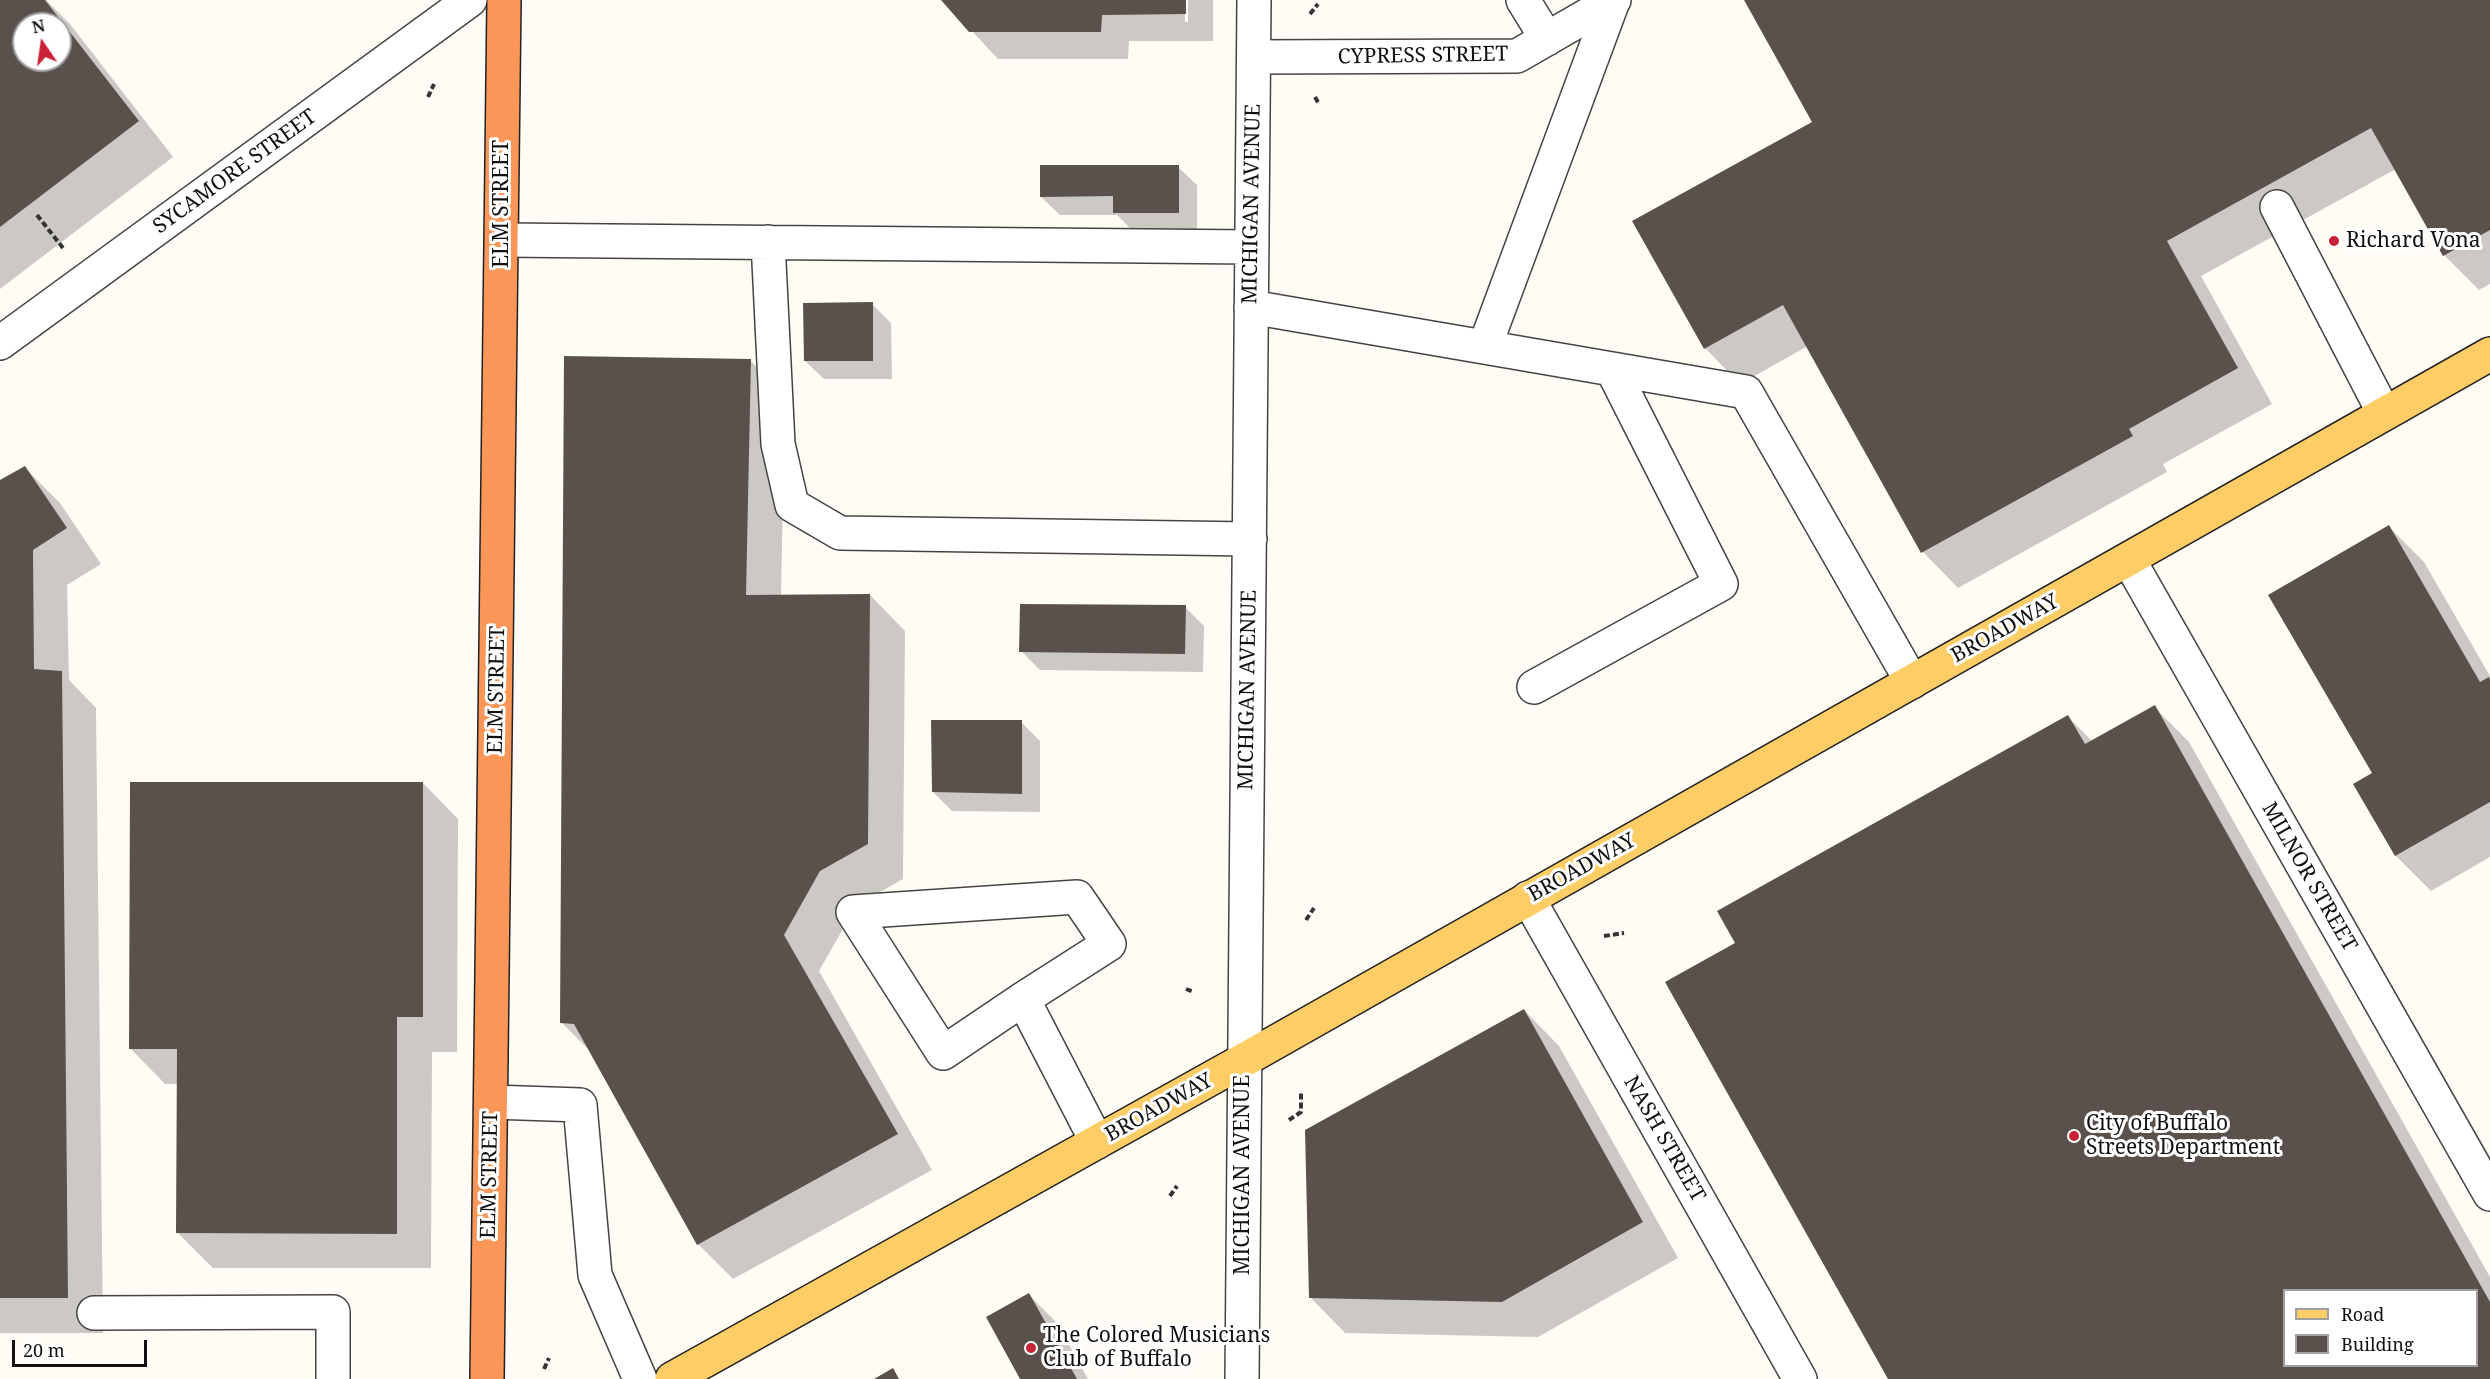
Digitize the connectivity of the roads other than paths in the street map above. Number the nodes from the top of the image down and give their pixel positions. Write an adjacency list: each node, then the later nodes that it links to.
1 (470, 0): 13 (street, SYCAMORE STREET)
2 (504, 0): 9 (highway, ELM STREET)
3 (1254, 0): 7 (street, MICHIGAN AVENUE)
4 (1523, 0): 6 (street)
5 (1613, 0): 6 (street, CYPRESS STREET); 14 (street)
6 (1547, 39): 7 (street, CYPRESS STREET)
7 (1254, 57): 11 (street, MICHIGAN AVENUE)
8 (2277, 207): 17 (street)
9 (502, 240): 10 (street); 25 (highway, ELM STREET)
10 (768, 242): 11 (street); 18 (street)
11 (1252, 247): 12 (street, MICHIGAN AVENUE)
12 (1251, 307): 14 (street); 18 (street, MICHIGAN AVENUE)
13 (0, 344)
14 (1485, 346): 16 (street)
15 (2490, 354): 17 (main road, BROADWAY)
16 (1612, 369): 20 (street); 21 (street)
17 (2384, 413): 19 (main road, BROADWAY)
18 (1250, 539): 24 (street, MICHIGAN AVENUE)
19 (2129, 560): 20 (main road, BROADWAY); 27 (street, MILNOR STREET)
20 (1912, 682): 22 (main road, BROADWAY)
21 (1534, 687)
22 (1528, 898): 24 (main road, BROADWAY); 34 (street, NASH STREET)
23 (1023, 999): 23 (street); 26 (street)
24 (1244, 1060): 26 (main road, BROADWAY); 33 (street, MICHIGAN AVENUE)
25 (492, 1102): 30 (highway, ELM STREET); 31 (street)
26 (1097, 1142): 32 (main road, BROADWAY)
27 (2490, 1194)
28 (94, 1312): 29 (street)
29 (333, 1379)
30 (488, 1379)
31 (640, 1379)
32 (672, 1379)
33 (1242, 1379)
34 (1800, 1379)

